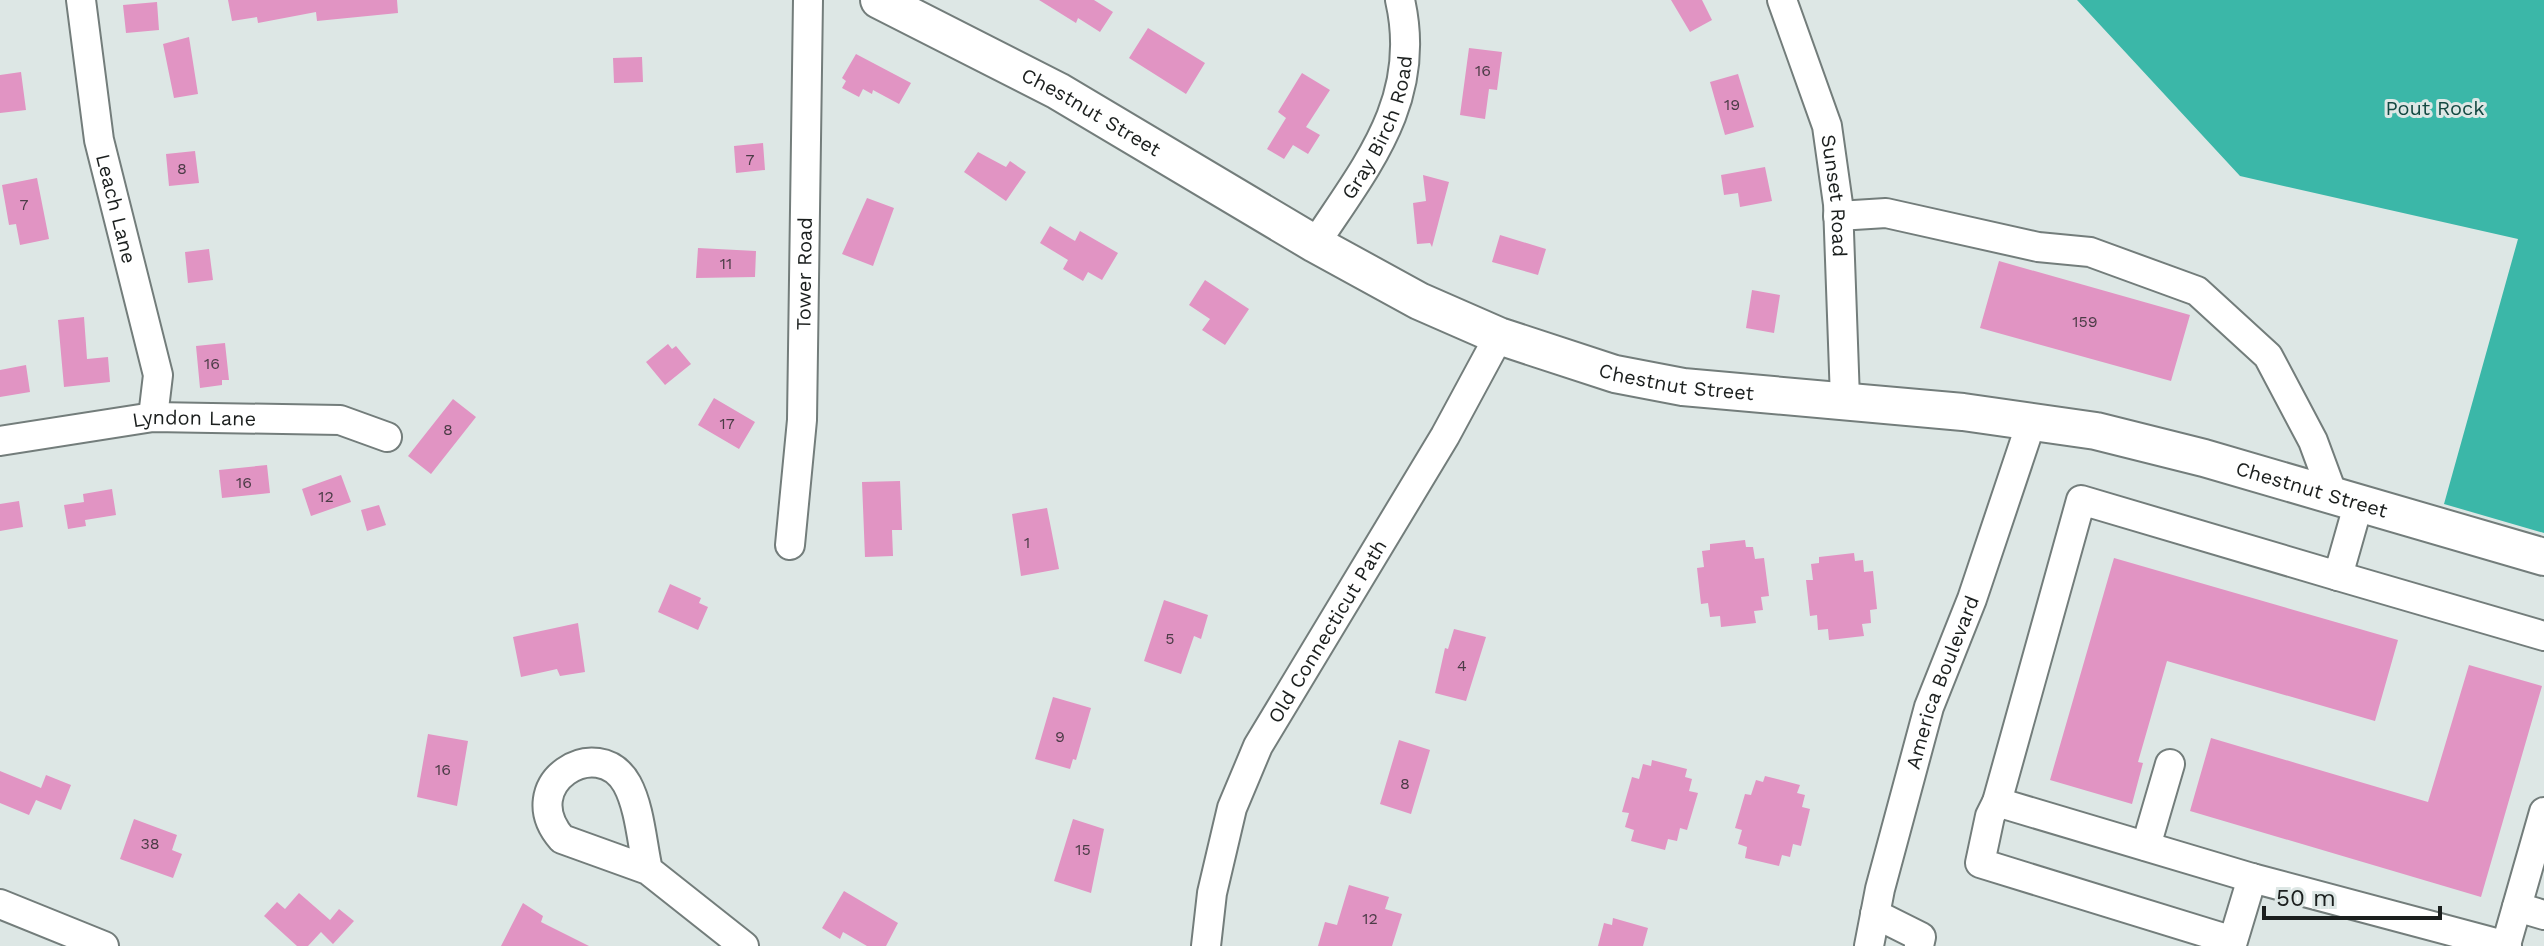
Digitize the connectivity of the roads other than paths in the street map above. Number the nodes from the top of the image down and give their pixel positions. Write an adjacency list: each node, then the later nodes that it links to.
1 (81, 0): 10 (street, Leach Lane)
2 (808, 0): 15 (street, Tower Road)
3 (879, 0): 7 (main road, Chestnut Street)
4 (1400, 0): 7 (street, Gray Birch Road)
5 (1782, 0): 6 (street, Sunset Road)
6 (1838, 216): 9 (street, Sunset Road); 14 (street)
7 (1315, 244): 8 (main road, Chestnut Street)
8 (1499, 336): 9 (main road, Chestnut Street); 32 (street, Old Connecticut Path)
9 (1845, 399): 11 (main road, Chestnut Street)
10 (153, 417): 12 (street, Lyndon Lane); 13 (street, Lyndon Lane)
11 (2031, 423): 14 (main road, Chestnut Street); 27 (street, America Boulevard)
12 (387, 437)
13 (0, 441)
14 (2346, 499): 16 (main road, Chestnut Street); 17 (street)
15 (790, 545)
16 (2544, 557)
17 (2338, 576): 18 (street); 20 (street)
18 (2544, 636)
19 (2170, 764): 22 (street)
20 (1997, 802): 22 (street); 24 (street)
21 (2544, 812): 26 (street)
22 (2146, 846): 24 (street)
23 (648, 870): 31 (street)
24 (2252, 878): 29 (street)
25 (0, 904): 30 (street)
26 (2517, 907): 28 (street); 29 (street)
27 (1875, 914): 33 (street, America Boulevard); 34 (street)
28 (2544, 915)
29 (2506, 945)
30 (104, 946)
31 (744, 946)
32 (1206, 946)
33 (1869, 946)
34 (1919, 946)

